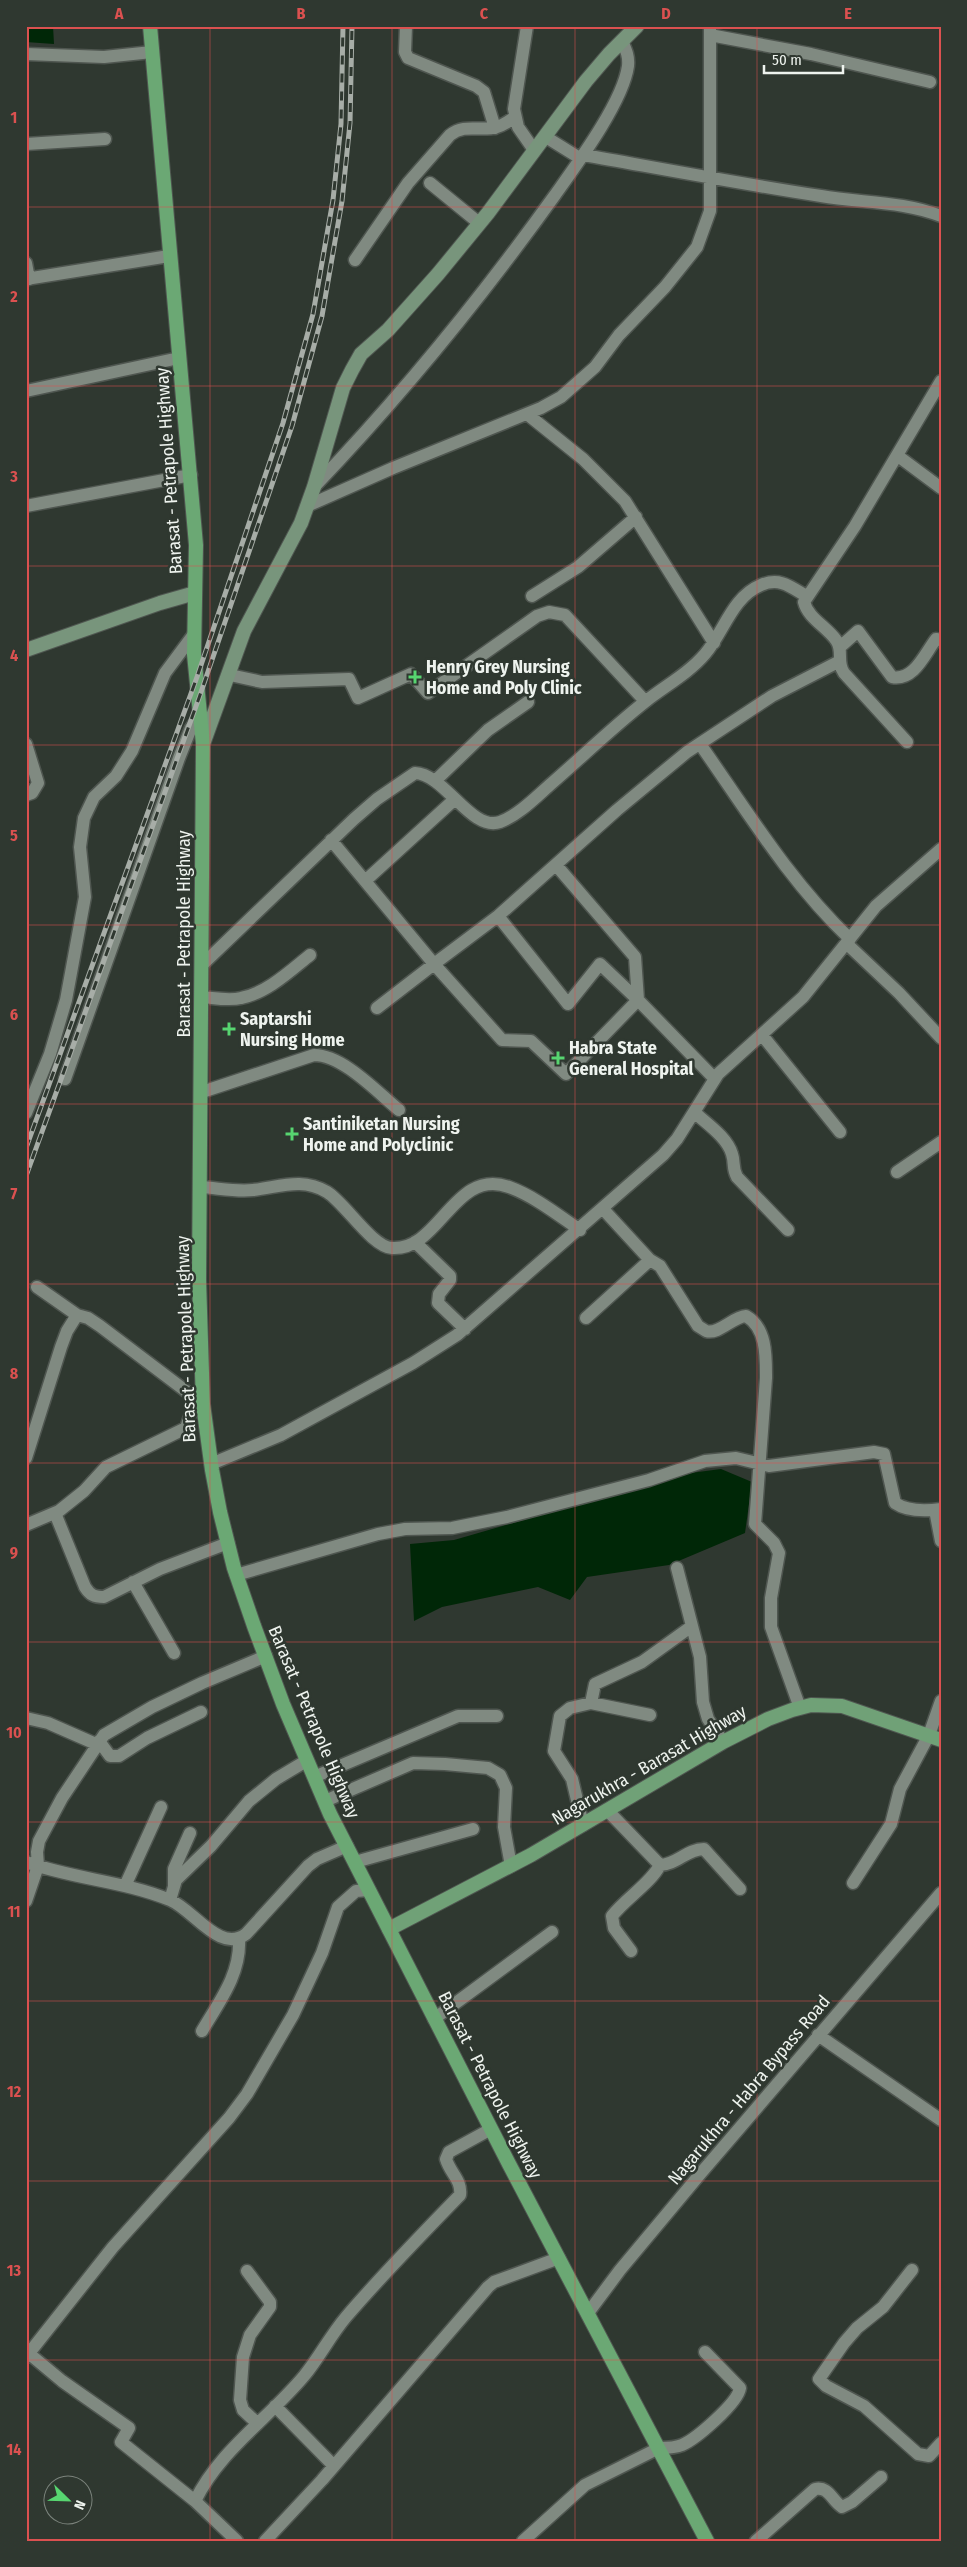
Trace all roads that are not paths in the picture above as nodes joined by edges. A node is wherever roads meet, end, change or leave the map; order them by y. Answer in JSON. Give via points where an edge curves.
{"nodes":[{"id":1,"x":150,"y":26,"type":"edge"},
{"id":2,"x":406,"y":26,"type":"edge"},
{"id":3,"x":527,"y":26,"type":"edge"},
{"id":4,"x":637,"y":26,"type":"edge"},
{"id":5,"x":710,"y":30,"type":"edge"},
{"id":6,"x":622,"y":42,"type":"junction"},
{"id":7,"x":152,"y":52,"type":"junction"},
{"id":8,"x":26,"y":54,"type":"edge"},
{"id":9,"x":930,"y":82,"type":"dead end"},
{"id":10,"x":515,"y":117,"type":"junction"},
{"id":11,"x":495,"y":128,"type":"junction"},
{"id":12,"x":105,"y":139,"type":"dead end"},
{"id":13,"x":549,"y":140,"type":"dead end"},
{"id":14,"x":26,"y":144,"type":"edge"},
{"id":15,"x":534,"y":150,"type":"junction"},
{"id":16,"x":584,"y":155,"type":"junction"},
{"id":17,"x":711,"y":177,"type":"junction"},
{"id":18,"x":430,"y":183,"type":"dead end"},
{"id":19,"x":941,"y":216,"type":"edge"},
{"id":20,"x":479,"y":223,"type":"junction"},
{"id":21,"x":169,"y":256,"type":"junction"},
{"id":22,"x":355,"y":260,"type":"dead end"},
{"id":23,"x":26,"y":263,"type":"edge"},
{"id":24,"x":27,"y":279,"type":"edge"},
{"id":25,"x":179,"y":358,"type":"junction"},
{"id":26,"x":941,"y":381,"type":"edge"},
{"id":27,"x":26,"y":391,"type":"edge"},
{"id":28,"x":527,"y":414,"type":"junction"},
{"id":29,"x":898,"y":456,"type":"junction"},
{"id":30,"x":191,"y":475,"type":"junction"},
{"id":31,"x":314,"y":487,"type":"junction"},
{"id":32,"x":941,"y":488,"type":"edge"},
{"id":33,"x":26,"y":506,"type":"edge"},
{"id":34,"x":307,"y":506,"type":"junction"},
{"id":35,"x":636,"y":517,"type":"junction"},
{"id":36,"x":195,"y":593,"type":"junction"},
{"id":37,"x":532,"y":596,"type":"dead end"},
{"id":38,"x":806,"y":596,"type":"junction"},
{"id":39,"x":194,"y":634,"type":"junction"},
{"id":40,"x":941,"y":640,"type":"edge"},
{"id":41,"x":714,"y":643,"type":"junction"},
{"id":42,"x":840,"y":648,"type":"junction"},
{"id":43,"x":26,"y":650,"type":"edge"},
{"id":44,"x":838,"y":662,"type":"junction"},
{"id":45,"x":230,"y":675,"type":"junction"},
{"id":46,"x":645,"y":701,"type":"junction"},
{"id":47,"x":528,"y":702,"type":"dead end"},
{"id":48,"x":200,"y":714,"type":"junction"},
{"id":49,"x":907,"y":742,"type":"dead end"},
{"id":50,"x":26,"y":744,"type":"edge"},
{"id":51,"x":204,"y":744,"type":"junction"},
{"id":52,"x":700,"y":744,"type":"junction"},
{"id":53,"x":435,"y":781,"type":"junction"},
{"id":54,"x":26,"y":795,"type":"edge"},
{"id":55,"x":455,"y":799,"type":"junction"},
{"id":56,"x":331,"y":840,"type":"junction"},
{"id":57,"x":941,"y":849,"type":"edge"},
{"id":58,"x":556,"y":865,"type":"junction"},
{"id":59,"x":365,"y":881,"type":"junction"},
{"id":60,"x":498,"y":916,"type":"junction"},
{"id":61,"x":848,"y":941,"type":"junction"},
{"id":62,"x":310,"y":955,"type":"dead end"},
{"id":63,"x":203,"y":964,"type":"junction"},
{"id":64,"x":434,"y":964,"type":"junction"},
{"id":65,"x":202,"y":997,"type":"junction"},
{"id":66,"x":638,"y":1000,"type":"junction"},
{"id":67,"x":377,"y":1008,"type":"dead end"},
{"id":68,"x":762,"y":1035,"type":"junction"},
{"id":69,"x":941,"y":1038,"type":"edge"},
{"id":70,"x":65,"y":1078,"type":"dead end"},
{"id":71,"x":715,"y":1079,"type":"junction"},
{"id":72,"x":202,"y":1092,"type":"junction"},
{"id":73,"x":399,"y":1110,"type":"dead end"},
{"id":74,"x":694,"y":1112,"type":"junction"},
{"id":75,"x":26,"y":1113,"type":"edge"},
{"id":76,"x":840,"y":1132,"type":"dead end"},
{"id":77,"x":941,"y":1142,"type":"edge"},
{"id":78,"x":897,"y":1172,"type":"dead end"},
{"id":79,"x":200,"y":1187,"type":"junction"},
{"id":80,"x":603,"y":1209,"type":"junction"},
{"id":81,"x":580,"y":1230,"type":"junction"},
{"id":82,"x":788,"y":1230,"type":"dead end"},
{"id":83,"x":415,"y":1242,"type":"junction"},
{"id":84,"x":650,"y":1260,"type":"junction"},
{"id":85,"x":38,"y":1287,"type":"dead end"},
{"id":86,"x":78,"y":1315,"type":"junction"},
{"id":87,"x":586,"y":1318,"type":"dead end"},
{"id":88,"x":465,"y":1329,"type":"junction"},
{"id":89,"x":200,"y":1401,"type":"junction"},
{"id":90,"x":26,"y":1458,"type":"edge"},
{"id":91,"x":211,"y":1464,"type":"junction"},
{"id":92,"x":760,"y":1464,"type":"junction"},
{"id":93,"x":938,"y":1510,"type":"edge"},
{"id":94,"x":55,"y":1513,"type":"junction"},
{"id":95,"x":26,"y":1526,"type":"edge"},
{"id":96,"x":941,"y":1541,"type":"edge"},
{"id":97,"x":228,"y":1543,"type":"junction"},
{"id":98,"x":677,"y":1568,"type":"dead end"},
{"id":99,"x":236,"y":1575,"type":"junction"},
{"id":100,"x":133,"y":1582,"type":"junction"},
{"id":101,"x":692,"y":1626,"type":"junction"},
{"id":102,"x":174,"y":1653,"type":"dead end"},
{"id":103,"x":266,"y":1656,"type":"junction"},
{"id":104,"x":941,"y":1701,"type":"edge"},
{"id":105,"x":590,"y":1702,"type":"junction"},
{"id":106,"x":800,"y":1708,"type":"junction"},
{"id":107,"x":201,"y":1712,"type":"dead end"},
{"id":108,"x":650,"y":1715,"type":"dead end"},
{"id":109,"x":497,"y":1716,"type":"dead end"},
{"id":110,"x":26,"y":1718,"type":"edge"},
{"id":111,"x":935,"y":1738,"type":"edge"},
{"id":112,"x":723,"y":1742,"type":"junction"},
{"id":113,"x":97,"y":1743,"type":"junction"},
{"id":114,"x":306,"y":1761,"type":"junction"},
{"id":115,"x":314,"y":1777,"type":"junction"},
{"id":116,"x":324,"y":1801,"type":"junction"},
{"id":117,"x":161,"y":1807,"type":"dead end"},
{"id":118,"x":607,"y":1810,"type":"junction"},
{"id":119,"x":583,"y":1824,"type":"junction"},
{"id":120,"x":473,"y":1829,"type":"dead end"},
{"id":121,"x":190,"y":1833,"type":"dead end"},
{"id":122,"x":346,"y":1846,"type":"junction"},
{"id":123,"x":355,"y":1862,"type":"junction"},
{"id":124,"x":32,"y":1864,"type":"edge"},
{"id":125,"x":660,"y":1865,"type":"junction"},
{"id":126,"x":511,"y":1866,"type":"junction"},
{"id":127,"x":853,"y":1883,"type":"dead end"},
{"id":128,"x":174,"y":1885,"type":"junction"},
{"id":129,"x":125,"y":1886,"type":"junction"},
{"id":130,"x":740,"y":1889,"type":"dead end"},
{"id":131,"x":369,"y":1890,"type":"junction"},
{"id":132,"x":941,"y":1893,"type":"edge"},
{"id":133,"x":170,"y":1900,"type":"junction"},
{"id":134,"x":26,"y":1901,"type":"edge"},
{"id":135,"x":389,"y":1929,"type":"junction"},
{"id":136,"x":552,"y":1932,"type":"dead end"},
{"id":137,"x":239,"y":1939,"type":"junction"},
{"id":138,"x":631,"y":1951,"type":"dead end"},
{"id":139,"x":434,"y":2019,"type":"junction"},
{"id":140,"x":202,"y":2031,"type":"dead end"},
{"id":141,"x":818,"y":2035,"type":"junction"},
{"id":142,"x":941,"y":2120,"type":"edge"},
{"id":143,"x":491,"y":2129,"type":"junction"},
{"id":144,"x":559,"y":2258,"type":"junction"},
{"id":145,"x":912,"y":2270,"type":"dead end"},
{"id":146,"x":247,"y":2271,"type":"dead end"},
{"id":147,"x":588,"y":2314,"type":"junction"},
{"id":148,"x":705,"y":2352,"type":"dead end"},
{"id":149,"x":27,"y":2354,"type":"edge"},
{"id":150,"x":275,"y":2406,"type":"junction"},
{"id":151,"x":257,"y":2423,"type":"junction"},
{"id":152,"x":941,"y":2443,"type":"edge"},
{"id":153,"x":660,"y":2448,"type":"junction"},
{"id":154,"x":334,"y":2466,"type":"junction"},
{"id":155,"x":881,"y":2477,"type":"dead end"},
{"id":156,"x":195,"y":2501,"type":"junction"},
{"id":157,"x":237,"y":2541,"type":"edge"},
{"id":158,"x":265,"y":2541,"type":"edge"},
{"id":159,"x":523,"y":2541,"type":"edge"},
{"id":160,"x":707,"y":2541,"type":"edge"},
{"id":161,"x":756,"y":2541,"type":"edge"}],
"edges":[{"from":1,"to":7,"type":"highway","name":"Barasat - Petrapole Highway"},
{"from":2,"to":11,"type":"street","via":[[408,58],[484,92]]},
{"from":3,"to":10,"type":"street"},
{"from":4,"to":6,"type":"main road"},
{"from":5,"to":9,"type":"street"},
{"from":5,"to":17,"type":"street","via":[[708,160]]},
{"from":6,"to":15,"type":"main road","via":[[586,81]]},
{"from":6,"to":16,"type":"street","via":[[629,56],[628,69],[614,102]]},
{"from":7,"to":8,"type":"street","via":[[104,57]]},
{"from":7,"to":21,"type":"highway","name":"Barasat - Petrapole Highway"},
{"from":10,"to":11,"type":"street"},
{"from":10,"to":15,"type":"street"},
{"from":11,"to":22,"type":"street","via":[[465,128],[450,135],[408,183]]},
{"from":12,"to":14,"type":"street"},
{"from":13,"to":16,"type":"street","via":[[578,158]]},
{"from":15,"to":20,"type":"main road"},
{"from":16,"to":17,"type":"street"},
{"from":16,"to":31,"type":"street","via":[[457,326],[357,443]]},
{"from":17,"to":19,"type":"street","via":[[847,200],[904,205]]},
{"from":17,"to":28,"type":"street","via":[[710,211],[697,247],[595,367],[561,397]]},
{"from":18,"to":20,"type":"street"},
{"from":20,"to":31,"type":"main road","via":[[388,330],[361,354],[344,388]]},
{"from":21,"to":24,"type":"street"},
{"from":21,"to":25,"type":"highway","name":"Barasat - Petrapole Highway"},
{"from":23,"to":24,"type":"street"},
{"from":25,"to":27,"type":"street"},
{"from":25,"to":30,"type":"highway","name":"Barasat - Petrapole Highway"},
{"from":26,"to":29,"type":"street"},
{"from":28,"to":34,"type":"street"},
{"from":28,"to":35,"type":"street","via":[[608,482]]},
{"from":29,"to":32,"type":"street"},
{"from":29,"to":38,"type":"street","via":[[855,526]]},
{"from":30,"to":33,"type":"street"},
{"from":30,"to":36,"type":"highway","name":"Barasat - Petrapole Highway","via":[[197,552]]},
{"from":31,"to":34,"type":"main road"},
{"from":34,"to":45,"type":"main road","via":[[244,631]]},
{"from":35,"to":37,"type":"street","via":[[578,567]]},
{"from":35,"to":41,"type":"street"},
{"from":36,"to":39,"type":"highway","name":"Barasat - Petrapole Highway"},
{"from":36,"to":43,"type":"main road","via":[[160,602]]},
{"from":38,"to":41,"type":"street","via":[[781,581],[761,585],[739,602],[722,625]]},
{"from":38,"to":42,"type":"street","via":[[805,606],[837,640]]},
{"from":39,"to":48,"type":"highway","name":"Barasat - Petrapole Highway"},
{"from":39,"to":75,"type":"street","via":[[165,673],[132,751],[116,776],[94,797],[84,818],[80,847],[85,897],[66,1000]]},
{"from":40,"to":42,"type":"street","via":[[936,639],[909,675],[902,678],[892,677],[858,631]]},
{"from":41,"to":46,"type":"street","via":[[693,666]]},
{"from":42,"to":44,"type":"street"},
{"from":44,"to":49,"type":"street","via":[[844,673]]},
{"from":44,"to":52,"type":"street","via":[[772,696]]},
{"from":45,"to":46,"type":"street","via":[[262,682],[349,679],[358,698],[411,674],[428,693],[537,616],[557,612],[565,615]]},
{"from":45,"to":51,"type":"main road"},
{"from":46,"to":55,"type":"street","via":[[529,804],[500,823],[474,816]]},
{"from":47,"to":53,"type":"street","via":[[488,730]]},
{"from":48,"to":51,"type":"highway","name":"Barasat - Petrapole Highway"},
{"from":48,"to":70,"type":"street","via":[[191,728]]},
{"from":50,"to":54,"type":"street","via":[[38,784],[32,793]]},
{"from":51,"to":63,"type":"highway","name":"Barasat - Petrapole Highway"},
{"from":52,"to":58,"type":"street","via":[[651,780]]},
{"from":52,"to":61,"type":"street","via":[[794,878]]},
{"from":53,"to":55,"type":"street"},
{"from":53,"to":56,"type":"street","via":[[422,773],[415,773],[377,799]]},
{"from":55,"to":59,"type":"street"},
{"from":56,"to":59,"type":"street"},
{"from":56,"to":63,"type":"street"},
{"from":57,"to":61,"type":"street","via":[[876,906]]},
{"from":58,"to":60,"type":"street"},
{"from":58,"to":66,"type":"street","via":[[635,958]]},
{"from":59,"to":64,"type":"street"},
{"from":60,"to":64,"type":"street"},
{"from":60,"to":66,"type":"street","via":[[568,1004],[600,964]]},
{"from":61,"to":68,"type":"street","via":[[803,997]]},
{"from":61,"to":69,"type":"street"},
{"from":62,"to":65,"type":"street","via":[[257,993],[242,998]]},
{"from":63,"to":65,"type":"highway","name":"Barasat - Petrapole Highway"},
{"from":64,"to":66,"type":"street","via":[[502,1040],[531,1041],[566,1074]]},
{"from":64,"to":67,"type":"street"},
{"from":65,"to":72,"type":"highway","name":"Barasat - Petrapole Highway"},
{"from":66,"to":71,"type":"street"},
{"from":68,"to":71,"type":"street"},
{"from":68,"to":76,"type":"street"},
{"from":71,"to":74,"type":"street"},
{"from":72,"to":73,"type":"street","via":[[323,1055],[339,1061]]},
{"from":72,"to":79,"type":"highway","name":"Barasat - Petrapole Highway"},
{"from":74,"to":80,"type":"street","via":[[663,1155]]},
{"from":74,"to":82,"type":"street","via":[[732,1153],[737,1177]]},
{"from":77,"to":78,"type":"street"},
{"from":79,"to":83,"type":"street","via":[[247,1190],[296,1182],[312,1185],[343,1205],[366,1230],[389,1248],[401,1249]]},
{"from":79,"to":89,"type":"highway","name":"Barasat - Petrapole Highway"},
{"from":80,"to":81,"type":"street"},
{"from":80,"to":84,"type":"street"},
{"from":81,"to":83,"type":"street","via":[[524,1193],[497,1184],[463,1195],[425,1236]]},
{"from":81,"to":88,"type":"street"},
{"from":83,"to":88,"type":"street","via":[[450,1276],[439,1294],[438,1303]]},
{"from":84,"to":87,"type":"street"},
{"from":84,"to":92,"type":"street","via":[[660,1266],[698,1326],[706,1331],[716,1331],[746,1316],[758,1328],[766,1356]]},
{"from":85,"to":86,"type":"street"},
{"from":86,"to":89,"type":"street","via":[[100,1326]]},
{"from":86,"to":90,"type":"street","via":[[69,1326],[61,1347]]},
{"from":88,"to":91,"type":"street","via":[[413,1363],[313,1418]]},
{"from":89,"to":91,"type":"highway","name":"Barasat - Petrapole Highway"},
{"from":89,"to":94,"type":"street","via":[[186,1428],[106,1467],[84,1491]]},
{"from":91,"to":97,"type":"highway","name":"Barasat - Petrapole Highway"},
{"from":92,"to":93,"type":"street","via":[[769,1466],[874,1452],[884,1454],[895,1503],[902,1508]]},
{"from":92,"to":99,"type":"street","via":[[736,1458],[706,1460],[649,1480],[507,1518],[452,1528],[378,1534]]},
{"from":92,"to":106,"type":"street","via":[[755,1524],[774,1543],[779,1553],[770,1598],[771,1628]]},
{"from":93,"to":96,"type":"street"},
{"from":94,"to":95,"type":"street"},
{"from":94,"to":100,"type":"street","via":[[89,1593],[104,1597]]},
{"from":97,"to":99,"type":"highway","name":"Barasat - Petrapole Highway"},
{"from":97,"to":100,"type":"street"},
{"from":98,"to":101,"type":"street"},
{"from":99,"to":103,"type":"highway","name":"Barasat - Petrapole Highway"},
{"from":100,"to":102,"type":"street"},
{"from":101,"to":105,"type":"street","via":[[642,1662],[596,1684]]},
{"from":101,"to":112,"type":"street","via":[[700,1657],[702,1702],[708,1719]]},
{"from":103,"to":113,"type":"street","via":[[152,1707],[118,1726]]},
{"from":103,"to":114,"type":"highway","name":"Barasat - Petrapole Highway"},
{"from":104,"to":111,"type":"street"},
{"from":105,"to":108,"type":"street"},
{"from":105,"to":119,"type":"street","via":[[570,1708],[560,1716],[554,1751],[572,1779]]},
{"from":106,"to":111,"type":"main road","name":"Nagarukhra - Barasat Highway","via":[[842,1706]]},
{"from":106,"to":112,"type":"main road","name":"Nagarukhra - Barasat Highway","via":[[768,1719]]},
{"from":107,"to":113,"type":"street","via":[[147,1738],[119,1756],[110,1756]]},
{"from":109,"to":115,"type":"street","via":[[458,1716]]},
{"from":110,"to":113,"type":"street"},
{"from":111,"to":127,"type":"street","via":[[900,1789],[890,1824]]},
{"from":112,"to":118,"type":"main road","name":"Nagarukhra - Barasat Highway"},
{"from":113,"to":124,"type":"street","via":[[62,1798]]},
{"from":114,"to":115,"type":"highway","name":"Barasat - Petrapole Highway"},
{"from":114,"to":128,"type":"street","via":[[249,1801]]},
{"from":115,"to":116,"type":"highway","name":"Barasat - Petrapole Highway"},
{"from":116,"to":122,"type":"highway","name":"Barasat - Petrapole Highway"},
{"from":116,"to":126,"type":"street","via":[[414,1764],[488,1768],[500,1775],[506,1788],[504,1827]]},
{"from":117,"to":129,"type":"street"},
{"from":118,"to":119,"type":"main road","name":"Nagarukhra - Barasat Highway"},
{"from":118,"to":125,"type":"street"},
{"from":119,"to":126,"type":"main road","name":"Nagarukhra - Barasat Highway"},
{"from":120,"to":123,"type":"street"},
{"from":121,"to":128,"type":"street","via":[[174,1870]]},
{"from":122,"to":123,"type":"highway","name":"Barasat - Petrapole Highway"},
{"from":122,"to":137,"type":"street","via":[[308,1866]]},
{"from":123,"to":131,"type":"highway","name":"Barasat - Petrapole Highway"},
{"from":124,"to":129,"type":"street"},
{"from":124,"to":134,"type":"street"},
{"from":125,"to":130,"type":"street","via":[[695,1849],[704,1849]]},
{"from":125,"to":138,"type":"street","via":[[649,1881],[612,1916],[614,1928]]},
{"from":126,"to":135,"type":"main road","name":"Nagarukhra - Barasat Highway"},
{"from":128,"to":133,"type":"street"},
{"from":129,"to":133,"type":"street"},
{"from":131,"to":135,"type":"highway","name":"Barasat - Petrapole Highway"},
{"from":131,"to":149,"type":"street","via":[[356,1891],[338,1907],[322,1953],[293,2015],[234,2112],[113,2247]]},
{"from":132,"to":141,"type":"street","name":"Nagarukhra - Habra Bypass Road"},
{"from":133,"to":137,"type":"street","via":[[225,1939]]},
{"from":135,"to":139,"type":"highway","name":"Barasat - Petrapole Highway"},
{"from":136,"to":139,"type":"street"},
{"from":137,"to":140,"type":"street","via":[[236,1970]]},
{"from":139,"to":143,"type":"highway","name":"Barasat - Petrapole Highway"},
{"from":141,"to":142,"type":"street"},
{"from":141,"to":147,"type":"street","name":"Nagarukhra - Habra Bypass Road","via":[[626,2262]]},
{"from":143,"to":144,"type":"highway","name":"Barasat - Petrapole Highway"},
{"from":143,"to":150,"type":"street","via":[[449,2152],[446,2159],[461,2188],[460,2195],[380,2278],[340,2325],[305,2375]]},
{"from":144,"to":147,"type":"highway","name":"Barasat - Petrapole Highway"},
{"from":144,"to":154,"type":"street","via":[[488,2287]]},
{"from":145,"to":152,"type":"street","via":[[883,2307],[844,2342],[819,2379],[864,2406],[918,2454],[929,2456]]},
{"from":146,"to":151,"type":"street","via":[[270,2302],[270,2307],[250,2334],[242,2357],[240,2400],[243,2410]]},
{"from":147,"to":153,"type":"highway","name":"Barasat - Petrapole Highway"},
{"from":148,"to":153,"type":"street","via":[[740,2388],[739,2394],[688,2442],[672,2448]]},
{"from":149,"to":156,"type":"street","via":[[129,2428],[121,2442]]},
{"from":150,"to":151,"type":"street"},
{"from":150,"to":154,"type":"street"},
{"from":151,"to":156,"type":"street","via":[[204,2483]]},
{"from":153,"to":159,"type":"street","via":[[585,2485]]},
{"from":153,"to":160,"type":"highway","name":"Barasat - Petrapole Highway"},
{"from":154,"to":158,"type":"street"},
{"from":155,"to":161,"type":"street","via":[[842,2507],[826,2490],[815,2489]]},
{"from":156,"to":157,"type":"street"}]}
